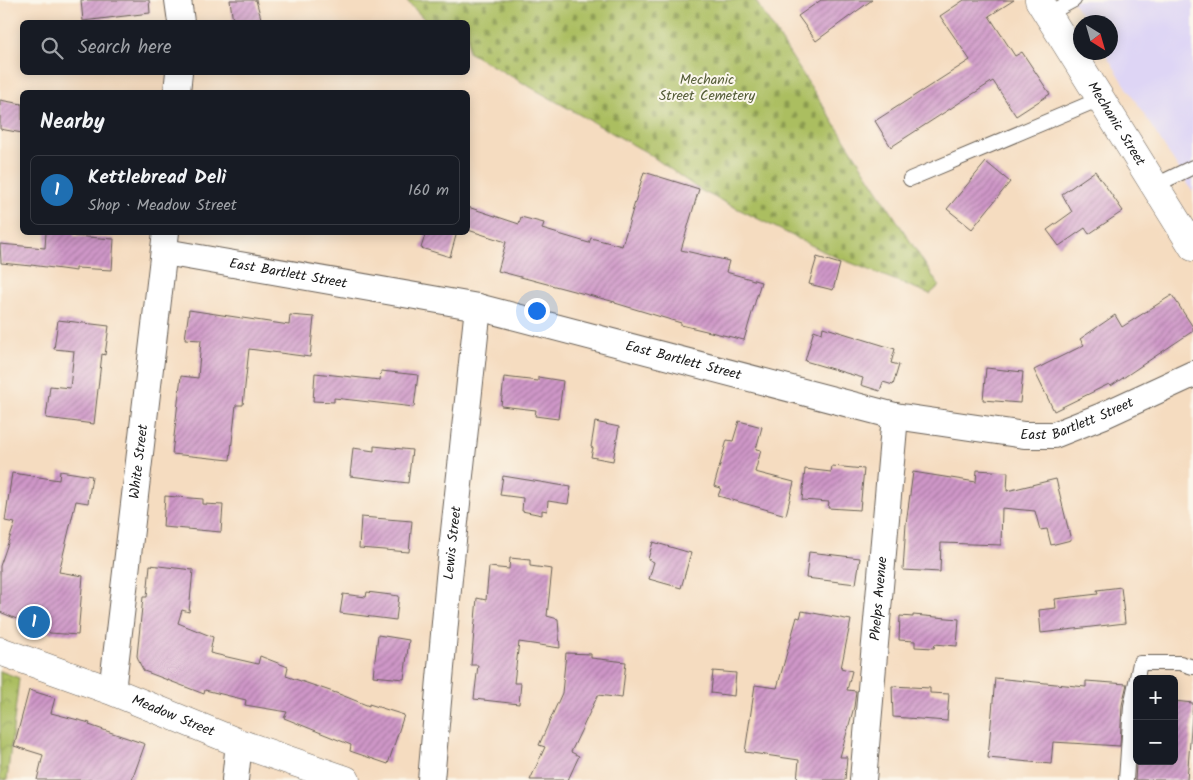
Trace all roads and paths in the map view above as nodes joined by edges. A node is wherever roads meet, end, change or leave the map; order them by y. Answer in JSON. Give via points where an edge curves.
{"nodes":[{"id":1,"x":178,"y":0,"type":"edge"},
{"id":2,"x":1074,"y":0,"type":"edge"},
{"id":3,"x":1044,"y":7,"type":"edge"},
{"id":4,"x":181,"y":20,"type":"edge"},
{"id":5,"x":179,"y":75,"type":"edge"},
{"id":6,"x":178,"y":90,"type":"edge"},
{"id":7,"x":1100,"y":99,"type":"junction"},
{"id":8,"x":1193,"y":167,"type":"edge"},
{"id":9,"x":910,"y":180,"type":"dead end"},
{"id":10,"x":1154,"y":186,"type":"junction"},
{"id":11,"x":166,"y":242,"type":"edge"},
{"id":12,"x":1193,"y":247,"type":"edge"},
{"id":13,"x":478,"y":306,"type":"junction"},
{"id":14,"x":1193,"y":374,"type":"edge"},
{"id":15,"x":895,"y":416,"type":"junction"},
{"id":16,"x":0,"y":650,"type":"edge"},
{"id":17,"x":1193,"y":668,"type":"edge"},
{"id":18,"x":112,"y":692,"type":"junction"},
{"id":19,"x":239,"y":743,"type":"junction"},
{"id":20,"x":235,"y":780,"type":"edge"},
{"id":21,"x":346,"y":780,"type":"edge"},
{"id":22,"x":431,"y":780,"type":"edge"},
{"id":23,"x":863,"y":780,"type":"edge"},
{"id":24,"x":1126,"y":780,"type":"edge"}],
"edges":[{"from":1,"to":4,"type":"street"},
{"from":2,"to":3,"type":"lane"},
{"from":3,"to":7,"type":"street","name":"Mechanic Street"},
{"from":5,"to":6,"type":"street"},
{"from":7,"to":9,"type":"lane"},
{"from":7,"to":10,"type":"street","name":"Mechanic Street"},
{"from":8,"to":10,"type":"lane"},
{"from":10,"to":12,"type":"street","name":"Mechanic Street"},
{"from":11,"to":13,"type":"street","name":"East Bartlett Street"},
{"from":11,"to":18,"type":"street","name":"White Street"},
{"from":13,"to":15,"type":"street","name":"East Bartlett Street"},
{"from":13,"to":22,"type":"street","name":"Lewis Street"},
{"from":14,"to":15,"type":"street","name":"East Bartlett Street","via":[[1054,435],[1024,435]]},
{"from":15,"to":23,"type":"street","name":"Phelps Avenue"},
{"from":16,"to":18,"type":"street","name":"Meadow Street"},
{"from":17,"to":24,"type":"lane","via":[[1180,663],[1140,662],[1131,706]]},
{"from":18,"to":19,"type":"street","name":"Meadow Street"},
{"from":19,"to":20,"type":"street"},
{"from":19,"to":21,"type":"street","name":"Meadow Street"}]}
